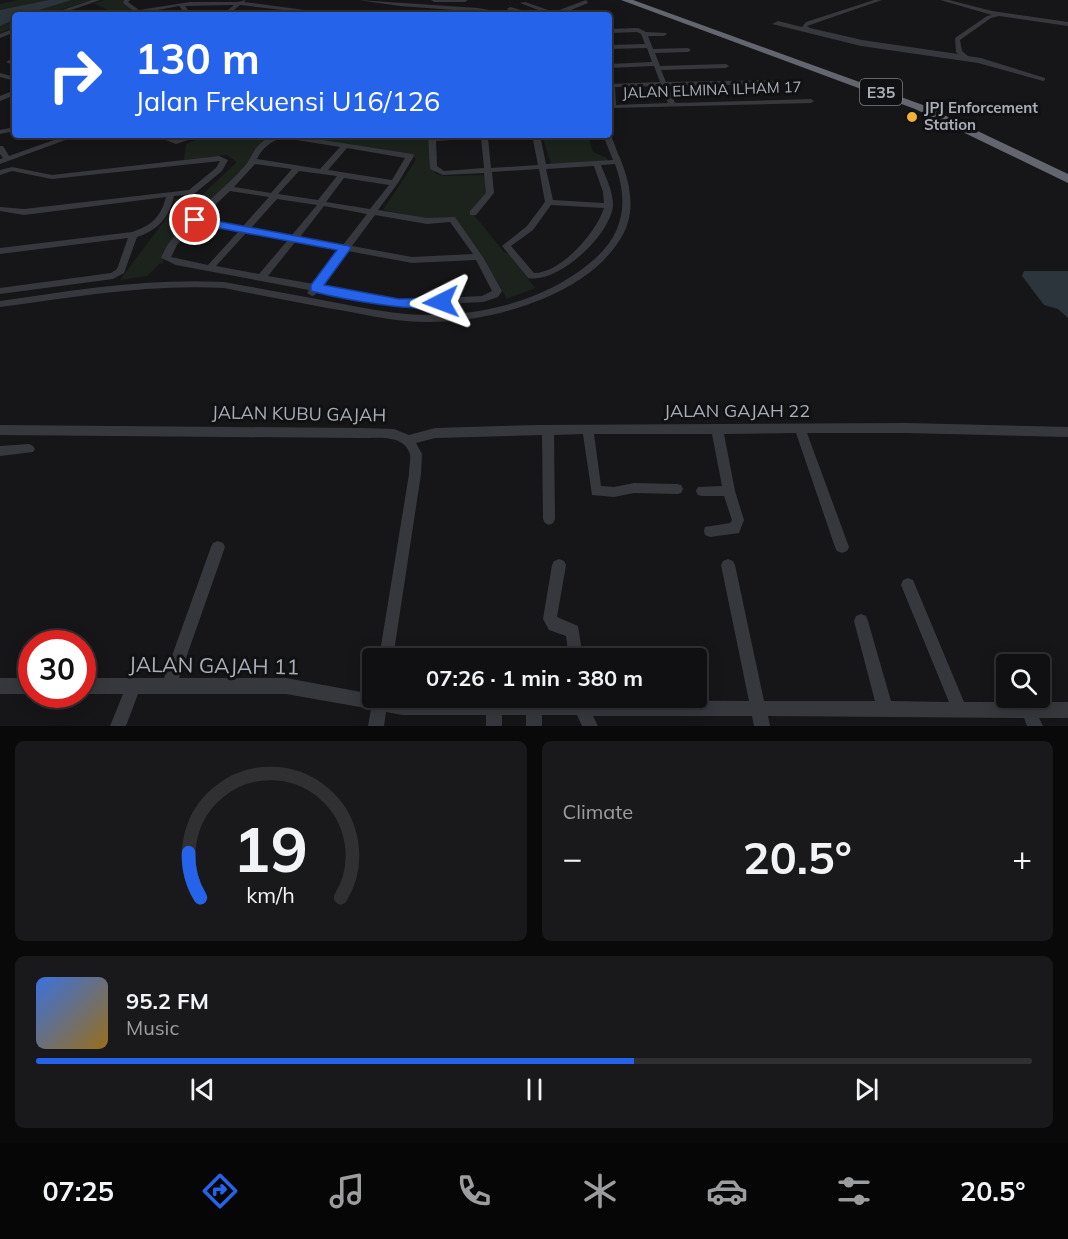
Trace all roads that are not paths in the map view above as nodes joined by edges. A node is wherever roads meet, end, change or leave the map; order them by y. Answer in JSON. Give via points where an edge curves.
{"nodes":[{"id":1,"x":97,"y":0,"type":"edge"},
{"id":2,"x":126,"y":0,"type":"edge"},
{"id":3,"x":361,"y":0,"type":"edge"},
{"id":4,"x":434,"y":0,"type":"edge"},
{"id":5,"x":465,"y":0,"type":"edge"},
{"id":6,"x":625,"y":0,"type":"edge"},
{"id":7,"x":638,"y":0,"type":"edge"},
{"id":8,"x":868,"y":0,"type":"edge"},
{"id":9,"x":879,"y":0,"type":"edge"},
{"id":10,"x":943,"y":0,"type":"edge"},
{"id":11,"x":949,"y":0,"type":"edge"},
{"id":12,"x":241,"y":2,"type":"edge"},
{"id":13,"x":586,"y":2,"type":"dead end"},
{"id":14,"x":182,"y":6,"type":"dead end"},
{"id":15,"x":974,"y":9,"type":"junction"},
{"id":16,"x":466,"y":10,"type":"junction"},
{"id":17,"x":60,"y":12,"type":"edge"},
{"id":18,"x":138,"y":12,"type":"edge"},
{"id":19,"x":146,"y":12,"type":"edge"},
{"id":20,"x":190,"y":12,"type":"edge"},
{"id":21,"x":229,"y":12,"type":"edge"},
{"id":22,"x":303,"y":12,"type":"edge"},
{"id":23,"x":486,"y":12,"type":"edge"},
{"id":24,"x":520,"y":12,"type":"edge"},
{"id":25,"x":560,"y":12,"type":"edge"},
{"id":26,"x":828,"y":15,"type":"junction"},
{"id":27,"x":1012,"y":16,"type":"junction"},
{"id":28,"x":1068,"y":23,"type":"edge"},
{"id":29,"x":710,"y":26,"type":"junction"},
{"id":30,"x":790,"y":27,"type":"junction"},
{"id":31,"x":612,"y":31,"type":"edge"},
{"id":32,"x":809,"y":31,"type":"junction"},
{"id":33,"x":644,"y":34,"type":"junction"},
{"id":34,"x":664,"y":34,"type":"dead end"},
{"id":35,"x":612,"y":47,"type":"edge"},
{"id":36,"x":650,"y":49,"type":"junction"},
{"id":37,"x":688,"y":50,"type":"dead end"},
{"id":38,"x":798,"y":52,"type":"dead end"},
{"id":39,"x":946,"y":53,"type":"junction"},
{"id":40,"x":965,"y":57,"type":"junction"},
{"id":41,"x":612,"y":66,"type":"edge"},
{"id":42,"x":657,"y":66,"type":"junction"},
{"id":43,"x":726,"y":66,"type":"dead end"},
{"id":44,"x":771,"y":82,"type":"dead end"},
{"id":45,"x":664,"y":84,"type":"junction"},
{"id":46,"x":812,"y":101,"type":"dead end"},
{"id":47,"x":672,"y":105,"type":"junction"},
{"id":48,"x":68,"y":138,"type":"edge"},
{"id":49,"x":166,"y":138,"type":"edge"},
{"id":50,"x":190,"y":138,"type":"edge"},
{"id":51,"x":275,"y":138,"type":"edge"},
{"id":52,"x":293,"y":138,"type":"edge"},
{"id":53,"x":432,"y":138,"type":"edge"},
{"id":54,"x":484,"y":138,"type":"edge"},
{"id":55,"x":537,"y":138,"type":"edge"},
{"id":56,"x":608,"y":138,"type":"edge"},
{"id":57,"x":346,"y":145,"type":"junction"},
{"id":58,"x":0,"y":148,"type":"edge"},
{"id":59,"x":4,"y":160,"type":"edge"},
{"id":60,"x":253,"y":161,"type":"junction"},
{"id":61,"x":617,"y":162,"type":"junction"},
{"id":62,"x":597,"y":164,"type":"junction"},
{"id":63,"x":298,"y":167,"type":"junction"},
{"id":64,"x":544,"y":167,"type":"junction"},
{"id":65,"x":488,"y":170,"type":"junction"},
{"id":66,"x":323,"y":171,"type":"junction"},
{"id":67,"x":1068,"y":172,"type":"edge"},
{"id":68,"x":0,"y":173,"type":"edge"},
{"id":69,"x":343,"y":174,"type":"junction"},
{"id":70,"x":1068,"y":180,"type":"edge"},
{"id":71,"x":394,"y":183,"type":"junction"},
{"id":72,"x":228,"y":188,"type":"junction"},
{"id":73,"x":171,"y":194,"type":"junction"},
{"id":74,"x":274,"y":195,"type":"junction"},
{"id":75,"x":549,"y":202,"type":"junction"},
{"id":76,"x":322,"y":203,"type":"junction"},
{"id":77,"x":608,"y":206,"type":"junction"},
{"id":78,"x":0,"y":209,"type":"edge"},
{"id":79,"x":370,"y":212,"type":"junction"},
{"id":80,"x":473,"y":213,"type":"dead end"},
{"id":81,"x":195,"y":220,"type":"junction"},
{"id":82,"x":244,"y":229,"type":"junction"},
{"id":83,"x":133,"y":235,"type":"junction"},
{"id":84,"x":294,"y":238,"type":"junction"},
{"id":85,"x":345,"y":248,"type":"junction"},
{"id":86,"x":0,"y":251,"type":"edge"},
{"id":87,"x":479,"y":256,"type":"junction"},
{"id":88,"x":210,"y":268,"type":"junction"},
{"id":89,"x":261,"y":278,"type":"junction"},
{"id":90,"x":315,"y":288,"type":"junction"},
{"id":91,"x":0,"y":291,"type":"edge"},
{"id":92,"x":306,"y":300,"type":"junction"},
{"id":93,"x":0,"y":304,"type":"edge"},
{"id":94,"x":717,"y":429,"type":"junction"},
{"id":95,"x":800,"y":429,"type":"junction"},
{"id":96,"x":0,"y":430,"type":"edge"},
{"id":97,"x":548,"y":430,"type":"junction"},
{"id":98,"x":588,"y":430,"type":"junction"},
{"id":99,"x":1068,"y":432,"type":"edge"},
{"id":100,"x":408,"y":440,"type":"junction"},
{"id":101,"x":29,"y":449,"type":"dead end"},
{"id":102,"x":0,"y":451,"type":"edge"},
{"id":103,"x":677,"y":489,"type":"dead end"},
{"id":104,"x":702,"y":491,"type":"dead end"},
{"id":105,"x":729,"y":491,"type":"junction"},
{"id":106,"x":549,"y":519,"type":"dead end"},
{"id":107,"x":711,"y":531,"type":"dead end"},
{"id":108,"x":218,"y":547,"type":"dead end"},
{"id":109,"x":842,"y":547,"type":"dead end"},
{"id":110,"x":728,"y":565,"type":"dead end"},
{"id":111,"x":559,"y":566,"type":"dead end"},
{"id":112,"x":908,"y":585,"type":"dead end"},
{"id":113,"x":861,"y":621,"type":"dead end"},
{"id":114,"x":388,"y":648,"type":"edge"},
{"id":115,"x":575,"y":648,"type":"edge"},
{"id":116,"x":0,"y":686,"type":"edge"},
{"id":117,"x":18,"y":686,"type":"edge"},
{"id":118,"x":96,"y":686,"type":"edge"},
{"id":119,"x":133,"y":686,"type":"junction"},
{"id":120,"x":169,"y":686,"type":"junction"},
{"id":121,"x":362,"y":697,"type":"edge"},
{"id":122,"x":379,"y":708,"type":"edge"},
{"id":123,"x":402,"y":708,"type":"edge"},
{"id":124,"x":550,"y":708,"type":"edge"},
{"id":125,"x":583,"y":708,"type":"edge"},
{"id":126,"x":700,"y":708,"type":"edge"},
{"id":127,"x":1028,"y":709,"type":"junction"},
{"id":128,"x":495,"y":710,"type":"junction"},
{"id":129,"x":534,"y":710,"type":"junction"},
{"id":130,"x":759,"y":710,"type":"junction"},
{"id":131,"x":885,"y":710,"type":"junction"},
{"id":132,"x":960,"y":710,"type":"junction"},
{"id":133,"x":1068,"y":710,"type":"edge"},
{"id":134,"x":118,"y":726,"type":"edge"},
{"id":135,"x":376,"y":726,"type":"edge"},
{"id":136,"x":494,"y":726,"type":"edge"},
{"id":137,"x":534,"y":726,"type":"edge"},
{"id":138,"x":590,"y":726,"type":"edge"},
{"id":139,"x":762,"y":726,"type":"edge"},
{"id":140,"x":1035,"y":726,"type":"edge"}],
"edges":[{"from":1,"to":17,"type":"street"},
{"from":2,"to":18,"type":"street"},
{"from":3,"to":16,"type":"street"},
{"from":4,"to":5,"type":"street"},
{"from":6,"to":70,"type":"highway","number":"E35","via":[[918,107]]},
{"from":7,"to":29,"type":"highway","number":"E35"},
{"from":8,"to":26,"type":"street"},
{"from":9,"to":26,"type":"street"},
{"from":10,"to":15,"type":"street"},
{"from":11,"to":28,"type":"street"},
{"from":12,"to":19,"type":"street","via":[[171,4]]},
{"from":12,"to":21,"type":"street"},
{"from":12,"to":22,"type":"street"},
{"from":13,"to":25,"type":"street"},
{"from":14,"to":20,"type":"street"},
{"from":15,"to":27,"type":"street"},
{"from":15,"to":39,"type":"street","via":[[984,15],[952,36],[952,50]]},
{"from":16,"to":23,"type":"street"},
{"from":16,"to":24,"type":"street","via":[[481,6]]},
{"from":26,"to":30,"type":"street"},
{"from":26,"to":32,"type":"street","via":[[806,25]]},
{"from":27,"to":28,"type":"street"},
{"from":27,"to":40,"type":"street","via":[[992,16],[958,37],[959,52]]},
{"from":29,"to":38,"type":"highway"},
{"from":29,"to":67,"type":"highway","number":"E35","via":[[920,103]]},
{"from":30,"to":32,"type":"street"},
{"from":30,"to":40,"type":"street","via":[[775,24],[854,43],[978,61],[1043,79]]},
{"from":31,"to":33,"type":"street","via":[[638,30]]},
{"from":32,"to":39,"type":"street"},
{"from":33,"to":34,"type":"street"},
{"from":33,"to":36,"type":"street"},
{"from":35,"to":36,"type":"street"},
{"from":36,"to":37,"type":"street"},
{"from":36,"to":42,"type":"street"},
{"from":39,"to":40,"type":"street"},
{"from":41,"to":42,"type":"street"},
{"from":42,"to":43,"type":"street"},
{"from":42,"to":45,"type":"street"},
{"from":44,"to":45,"type":"street"},
{"from":45,"to":47,"type":"street"},
{"from":45,"to":47,"type":"street","name":"JALAN ELMINA ILHAM 17","via":[[612,85],[613,107]]},
{"from":46,"to":47,"type":"street","name":"JALAN ELMINA ILHAM 17"},
{"from":48,"to":59,"type":"street"},
{"from":49,"to":50,"type":"street","via":[[179,142]]},
{"from":51,"to":60,"type":"street","via":[[254,155]]},
{"from":52,"to":57,"type":"street"},
{"from":53,"to":65,"type":"street","via":[[433,167],[437,172]]},
{"from":54,"to":65,"type":"street"},
{"from":55,"to":64,"type":"street"},
{"from":56,"to":61,"type":"street"},
{"from":57,"to":66,"type":"street"},
{"from":57,"to":71,"type":"street","via":[[409,155]]},
{"from":58,"to":59,"type":"street"},
{"from":60,"to":63,"type":"street"},
{"from":60,"to":72,"type":"street"},
{"from":61,"to":62,"type":"street"},
{"from":61,"to":92,"type":"street","via":[[626,189],[627,211],[610,250],[583,273],[532,300],[467,316],[416,318]]},
{"from":62,"to":64,"type":"street"},
{"from":62,"to":77,"type":"street"},
{"from":63,"to":66,"type":"street"},
{"from":63,"to":74,"type":"street"},
{"from":64,"to":65,"type":"street"},
{"from":64,"to":75,"type":"street"},
{"from":65,"to":80,"type":"street","via":[[490,196]]},
{"from":66,"to":69,"type":"street"},
{"from":68,"to":73,"type":"street","via":[[12,169],[52,177],[224,160],[198,188]]},
{"from":69,"to":71,"type":"street"},
{"from":69,"to":76,"type":"street"},
{"from":71,"to":79,"type":"street"},
{"from":72,"to":74,"type":"street"},
{"from":72,"to":81,"type":"street"},
{"from":73,"to":78,"type":"street","via":[[24,212]]},
{"from":73,"to":83,"type":"street","via":[[165,214],[151,230]]},
{"from":74,"to":76,"type":"street"},
{"from":74,"to":82,"type":"street"},
{"from":75,"to":77,"type":"street"},
{"from":75,"to":77,"type":"street","via":[[530,228],[506,246],[534,278],[544,276],[582,250]]},
{"from":76,"to":79,"type":"street"},
{"from":76,"to":84,"type":"street"},
{"from":79,"to":85,"type":"street"},
{"from":79,"to":87,"type":"street","via":[[427,221],[454,220]]},
{"from":81,"to":82,"type":"street"},
{"from":81,"to":88,"type":"street","via":[[165,256],[172,261]]},
{"from":82,"to":84,"type":"street"},
{"from":82,"to":88,"type":"street"},
{"from":83,"to":86,"type":"street"},
{"from":83,"to":91,"type":"street","via":[[121,270],[113,276]]},
{"from":84,"to":85,"type":"street"},
{"from":84,"to":89,"type":"street"},
{"from":85,"to":87,"type":"street","via":[[412,260]]},
{"from":85,"to":90,"type":"street"},
{"from":87,"to":90,"type":"street","via":[[497,288],[495,295],[399,303]]},
{"from":88,"to":89,"type":"street"},
{"from":89,"to":90,"type":"street"},
{"from":90,"to":92,"type":"street"},
{"from":92,"to":93,"type":"street","via":[[224,285],[178,282]]},
{"from":94,"to":95,"type":"street","name":"JALAN GAJAH 22"},
{"from":94,"to":98,"type":"street","name":"JALAN GAJAH 22"},
{"from":94,"to":105,"type":"street"},
{"from":95,"to":99,"type":"street","name":"JALAN GAJAH 22"},
{"from":95,"to":109,"type":"street"},
{"from":96,"to":100,"type":"street","name":"JALAN KUBU GAJAH","via":[[369,433],[394,434]]},
{"from":97,"to":98,"type":"street","name":"JALAN GAJAH 22"},
{"from":97,"to":100,"type":"street","name":"JALAN GAJAH 22","via":[[435,433]]},
{"from":97,"to":106,"type":"street"},
{"from":98,"to":103,"type":"street","via":[[596,491]]},
{"from":100,"to":114,"type":"street","name":"JALAN KUBU GAJAH","via":[[416,454],[415,474]]},
{"from":101,"to":102,"type":"street"},
{"from":104,"to":105,"type":"street"},
{"from":105,"to":107,"type":"street","via":[[737,525],[727,531]]},
{"from":108,"to":120,"type":"street"},
{"from":110,"to":130,"type":"street"},
{"from":111,"to":115,"type":"street","via":[[550,620],[573,631]]},
{"from":112,"to":132,"type":"street"},
{"from":113,"to":131,"type":"street"},
{"from":116,"to":117,"type":"street"},
{"from":118,"to":119,"type":"street","name":"JALAN GAJAH 11"},
{"from":119,"to":120,"type":"street","name":"JALAN GAJAH 11"},
{"from":119,"to":134,"type":"street"},
{"from":120,"to":121,"type":"street","name":"JALAN GAJAH 11","via":[[286,686]]},
{"from":122,"to":135,"type":"street"},
{"from":123,"to":128,"type":"street","name":"JALAN GAJAH 11"},
{"from":124,"to":129,"type":"street","name":"JALAN GAJAH 11"},
{"from":125,"to":138,"type":"street"},
{"from":126,"to":130,"type":"street","name":"JALAN GAJAH 11"},
{"from":127,"to":132,"type":"street","name":"JALAN GAJAH 11"},
{"from":127,"to":133,"type":"street","name":"JALAN GAJAH 11"},
{"from":127,"to":140,"type":"street"},
{"from":128,"to":129,"type":"street","name":"JALAN GAJAH 11"},
{"from":128,"to":136,"type":"street"},
{"from":129,"to":137,"type":"street"},
{"from":130,"to":131,"type":"street","name":"JALAN GAJAH 11"},
{"from":130,"to":139,"type":"street"},
{"from":131,"to":132,"type":"street","name":"JALAN GAJAH 11"}]}
